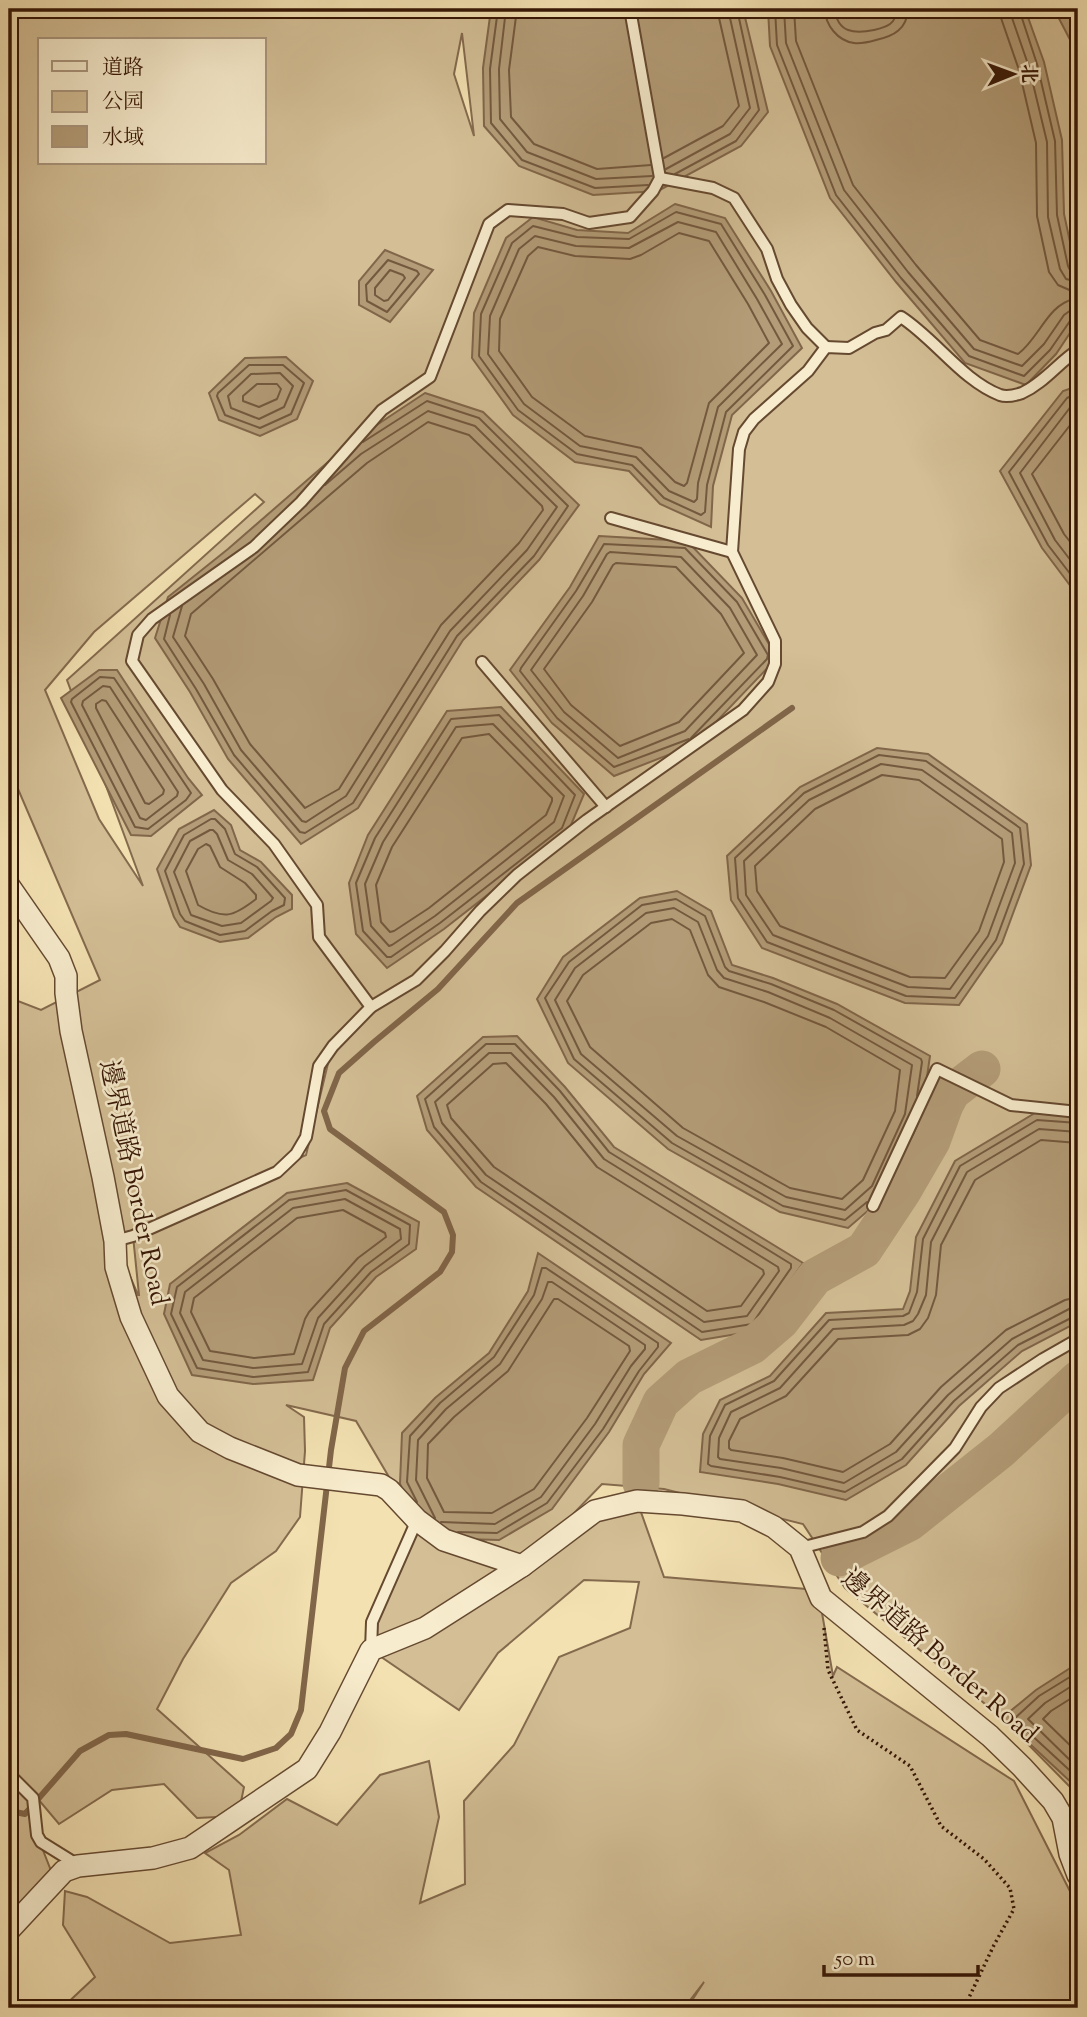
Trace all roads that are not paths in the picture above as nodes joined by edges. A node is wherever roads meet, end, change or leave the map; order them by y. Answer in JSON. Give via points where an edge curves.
{"nodes":[{"id":1,"x":630,"y":9,"type":"edge"},
{"id":2,"x":660,"y":177,"type":"junction"},
{"id":3,"x":826,"y":347,"type":"junction"},
{"id":4,"x":1078,"y":349,"type":"edge"},
{"id":5,"x":611,"y":518,"type":"dead end"},
{"id":6,"x":732,"y":552,"type":"junction"},
{"id":7,"x":482,"y":662,"type":"dead end"},
{"id":8,"x":606,"y":807,"type":"junction"},
{"id":9,"x":9,"y":886,"type":"edge"},
{"id":10,"x":371,"y":1007,"type":"junction"},
{"id":11,"x":1078,"y":1112,"type":"edge"},
{"id":12,"x":873,"y":1206,"type":"dead end"},
{"id":13,"x":115,"y":1241,"type":"junction"},
{"id":14,"x":1078,"y":1339,"type":"edge"},
{"id":15,"x":418,"y":1520,"type":"junction"},
{"id":16,"x":800,"y":1548,"type":"junction"},
{"id":17,"x":522,"y":1566,"type":"junction"},
{"id":18,"x":371,"y":1650,"type":"junction"},
{"id":19,"x":9,"y":1774,"type":"edge"},
{"id":20,"x":78,"y":1866,"type":"junction"},
{"id":21,"x":1078,"y":1875,"type":"edge"},
{"id":22,"x":9,"y":1930,"type":"edge"}],
"edges":[{"from":1,"to":2,"type":"lane"},
{"from":2,"to":3,"type":"lane","via":[[713,188],[734,198],[767,249],[791,305]]},
{"from":2,"to":10,"type":"lane","via":[[630,217],[589,223],[563,214],[508,210],[489,224],[430,377],[382,410],[254,547],[152,619],[138,635],[132,661],[222,790],[274,844],[317,905],[319,937]]},
{"from":3,"to":4,"type":"lane","via":[[849,348],[901,317],[976,381],[1003,396],[1034,386]]},
{"from":3,"to":6,"type":"lane","via":[[808,371],[744,432]]},
{"from":5,"to":6,"type":"lane"},
{"from":6,"to":8,"type":"lane","via":[[775,641],[775,664],[768,682],[743,710]]},
{"from":7,"to":8,"type":"lane"},
{"from":8,"to":10,"type":"lane","via":[[517,875],[416,980]]},
{"from":9,"to":13,"type":"street","name":"邊界道路 Border Road","via":[[59,958],[66,976],[71,1031]]},
{"from":10,"to":13,"type":"lane","via":[[319,1066],[306,1137],[277,1172]]},
{"from":11,"to":12,"type":"lane","via":[[1011,1105],[937,1069]]},
{"from":13,"to":15,"type":"street","name":"邊界道路 Border Road","via":[[116,1267],[131,1317],[169,1396],[201,1432],[298,1475],[381,1485]]},
{"from":14,"to":16,"type":"lane","via":[[999,1388],[955,1448],[888,1516],[863,1532]]},
{"from":15,"to":17,"type":"street","name":"邊界道路 Border Road","via":[[444,1540]]},
{"from":15,"to":18,"type":"lane","via":[[372,1622]]},
{"from":16,"to":17,"type":"street","name":"邊界道路 Border Road","via":[[774,1527],[742,1511],[637,1501],[595,1511]]},
{"from":16,"to":21,"type":"street","name":"邊界道路 Border Road","via":[[821,1598],[990,1737],[1037,1783],[1059,1810]]},
{"from":17,"to":18,"type":"street","via":[[425,1628]]},
{"from":18,"to":20,"type":"street","via":[[307,1769],[190,1848],[153,1858]]},
{"from":19,"to":20,"type":"lane","via":[[33,1798],[41,1842]]},
{"from":20,"to":22,"type":"street","via":[[64,1871]]}]}
